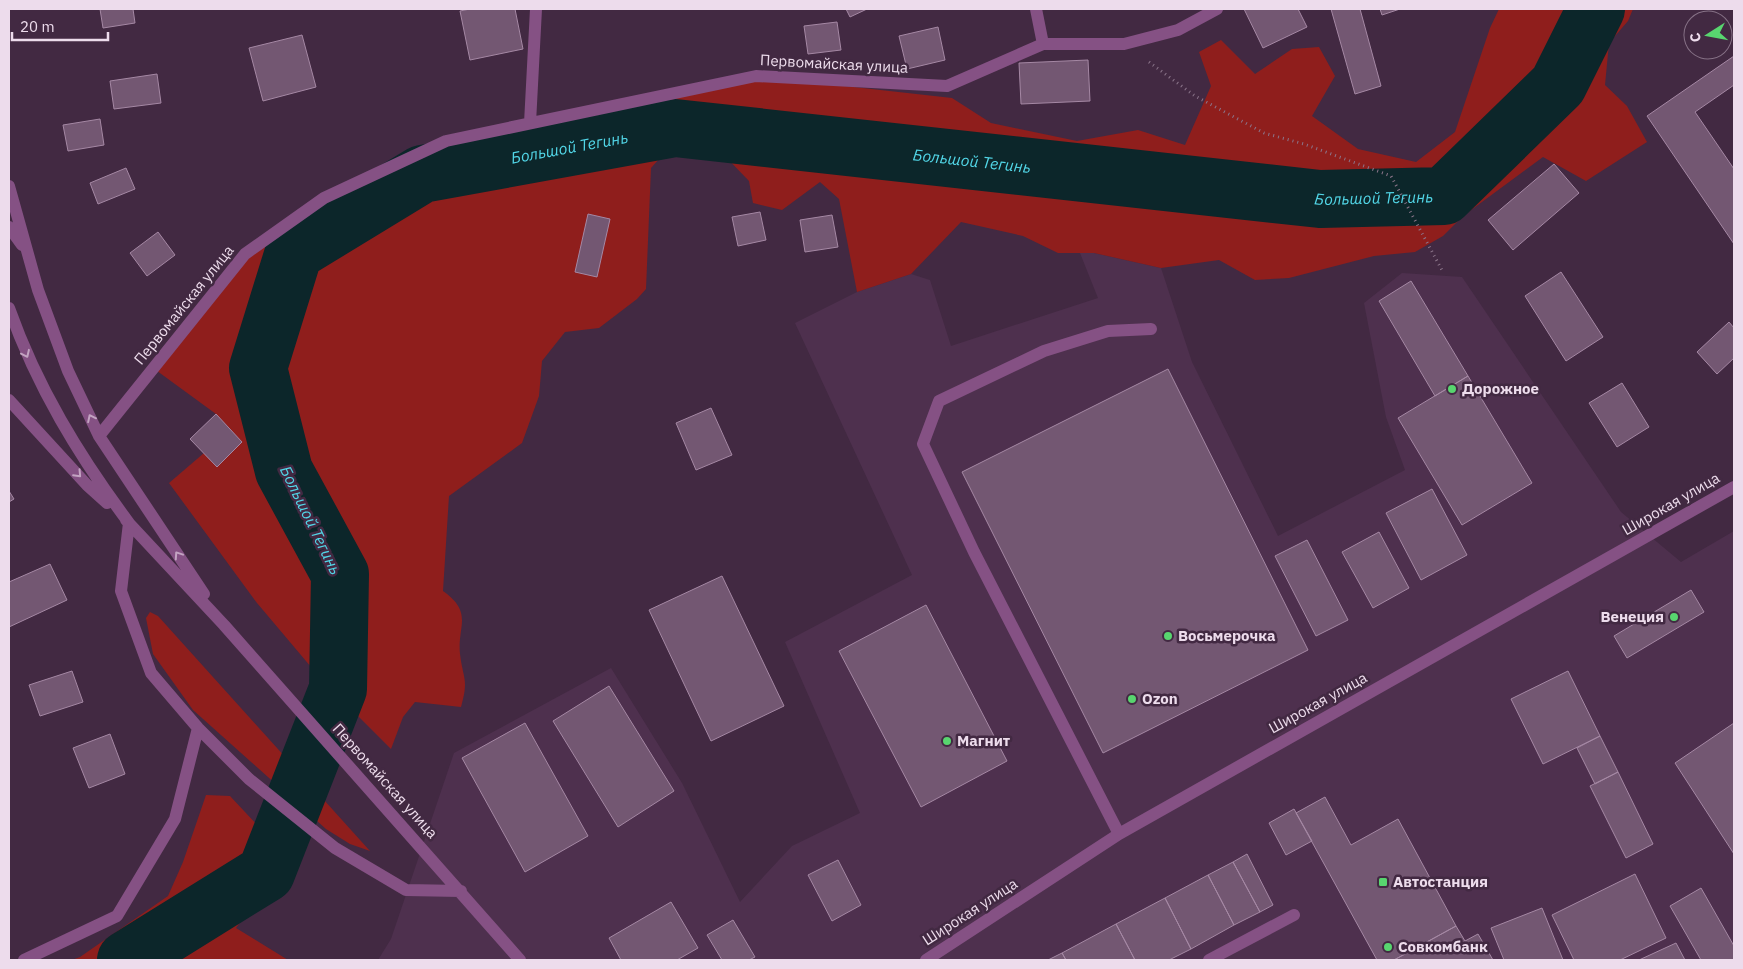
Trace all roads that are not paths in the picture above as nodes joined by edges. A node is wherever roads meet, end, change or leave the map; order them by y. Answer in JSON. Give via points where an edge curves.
{"nodes":[{"id":1,"x":536,"y":9,"type":"edge"},
{"id":2,"x":1036,"y":9,"type":"edge"},
{"id":3,"x":1217,"y":9,"type":"edge"},
{"id":4,"x":1043,"y":44,"type":"junction"},
{"id":5,"x":530,"y":123,"type":"junction"},
{"id":6,"x":9,"y":186,"type":"edge"},
{"id":7,"x":9,"y":227,"type":"edge"},
{"id":8,"x":28,"y":254,"type":"junction"},
{"id":9,"x":9,"y":308,"type":"edge"},
{"id":10,"x":1151,"y":329,"type":"dead end"},
{"id":11,"x":9,"y":400,"type":"edge"},
{"id":12,"x":99,"y":436,"type":"junction"},
{"id":13,"x":1734,"y":487,"type":"edge"},
{"id":14,"x":129,"y":523,"type":"junction"},
{"id":15,"x":224,"y":625,"type":"junction"},
{"id":16,"x":198,"y":728,"type":"junction"},
{"id":17,"x":1119,"y":834,"type":"junction"},
{"id":18,"x":461,"y":891,"type":"junction"},
{"id":19,"x":1294,"y":915,"type":"dead end"},
{"id":20,"x":24,"y":960,"type":"edge"},
{"id":21,"x":520,"y":960,"type":"edge"},
{"id":22,"x":926,"y":960,"type":"edge"},
{"id":23,"x":1209,"y":960,"type":"edge"}],
"edges":[{"from":1,"to":5,"type":"street"},
{"from":2,"to":4,"type":"street"},
{"from":3,"to":4,"type":"street","via":[[1178,30],[1124,44]]},
{"from":4,"to":5,"type":"street","name":"Первомайская улица","via":[[947,86],[756,76]]},
{"from":5,"to":12,"type":"street","name":"Первомайская улица","via":[[446,141],[324,198],[245,254]]},
{"from":6,"to":8,"type":"street","name":"Первомайская улица"},
{"from":7,"to":8,"type":"street"},
{"from":12,"to":8,"type":"street","name":"Первомайская улица","one_way":true,"via":[[68,371]]},
{"from":9,"to":14,"type":"street","one_way":true,"via":[[23,349],[50,404],[90,470]]},
{"from":10,"to":17,"type":"street","via":[[1108,331],[1044,351],[939,401],[923,444],[974,552]]},
{"from":11,"to":14,"type":"street","name":"Первомайская улица","one_way":true,"via":[[87,485]]},
{"from":15,"to":12,"type":"street","name":"Первомайская улица","one_way":true},
{"from":13,"to":17,"type":"street","name":"Широкая улица"},
{"from":14,"to":15,"type":"street","name":"Первомайская улица"},
{"from":14,"to":16,"type":"street","via":[[121,592],[151,673]]},
{"from":15,"to":18,"type":"street","name":"Первомайская улица"},
{"from":16,"to":18,"type":"street","via":[[249,779],[335,848],[406,890]]},
{"from":16,"to":20,"type":"street","via":[[176,819],[117,916]]},
{"from":17,"to":22,"type":"street","name":"Широкая улица"},
{"from":18,"to":21,"type":"street","name":"Первомайская улица"},
{"from":19,"to":23,"type":"street"}]}
